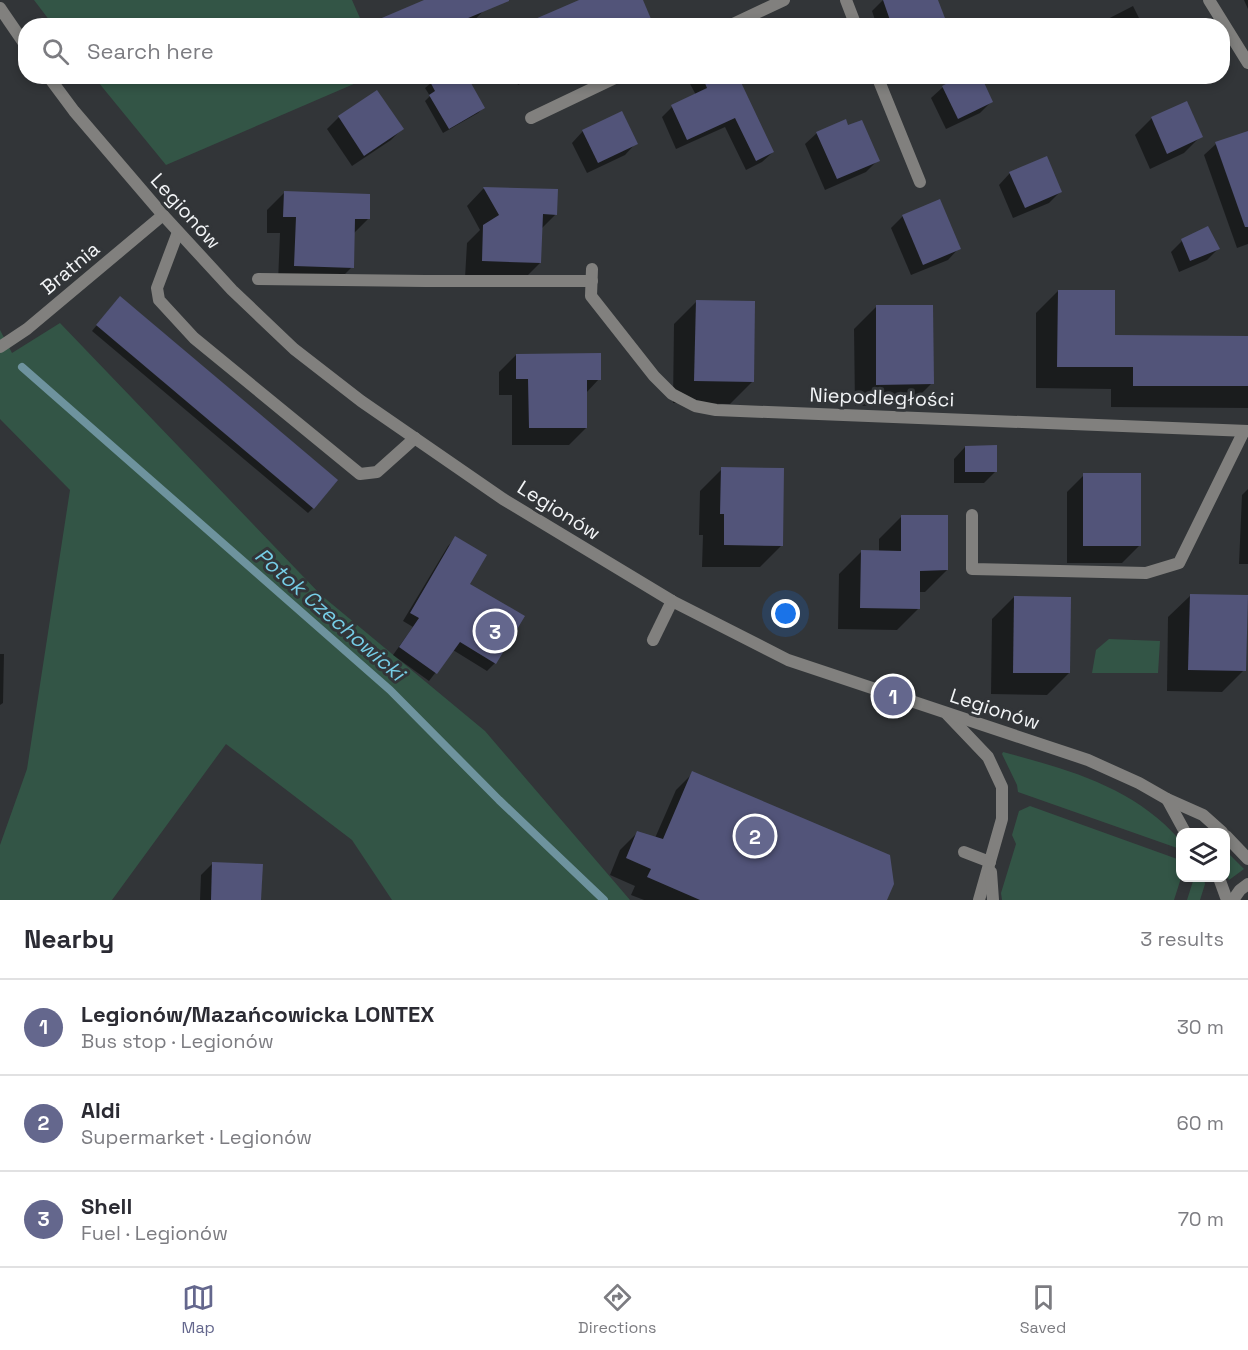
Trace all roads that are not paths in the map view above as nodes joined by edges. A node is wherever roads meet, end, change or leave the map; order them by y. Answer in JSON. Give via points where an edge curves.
{"nodes":[{"id":1,"x":784,"y":0,"type":"edge"},
{"id":2,"x":846,"y":0,"type":"edge"},
{"id":3,"x":1209,"y":0,"type":"edge"},
{"id":4,"x":0,"y":8,"type":"edge"},
{"id":5,"x":746,"y":18,"type":"edge"},
{"id":6,"x":853,"y":18,"type":"edge"},
{"id":7,"x":1220,"y":18,"type":"edge"},
{"id":8,"x":18,"y":34,"type":"edge"},
{"id":9,"x":1230,"y":34,"type":"edge"},
{"id":10,"x":1248,"y":63,"type":"edge"},
{"id":11,"x":54,"y":84,"type":"edge"},
{"id":12,"x":602,"y":84,"type":"edge"},
{"id":13,"x":880,"y":84,"type":"edge"},
{"id":14,"x":531,"y":118,"type":"dead end"},
{"id":15,"x":920,"y":182,"type":"dead end"},
{"id":16,"x":163,"y":215,"type":"junction"},
{"id":17,"x":178,"y":232,"type":"junction"},
{"id":18,"x":258,"y":279,"type":"dead end"},
{"id":19,"x":0,"y":347,"type":"edge"},
{"id":20,"x":1246,"y":431,"type":"edge"},
{"id":21,"x":415,"y":438,"type":"junction"},
{"id":22,"x":972,"y":515,"type":"dead end"},
{"id":23,"x":672,"y":602,"type":"junction"},
{"id":24,"x":653,"y":640,"type":"dead end"},
{"id":25,"x":947,"y":714,"type":"junction"},
{"id":26,"x":1167,"y":799,"type":"junction"},
{"id":27,"x":1183,"y":828,"type":"edge"},
{"id":28,"x":1218,"y":828,"type":"edge"},
{"id":29,"x":1230,"y":840,"type":"edge"},
{"id":30,"x":964,"y":852,"type":"dead end"},
{"id":31,"x":1248,"y":859,"type":"edge"},
{"id":32,"x":990,"y":862,"type":"junction"},
{"id":33,"x":1220,"y":882,"type":"edge"},
{"id":34,"x":1248,"y":884,"type":"edge"},
{"id":35,"x":979,"y":900,"type":"edge"},
{"id":36,"x":993,"y":900,"type":"edge"},
{"id":37,"x":1227,"y":900,"type":"edge"},
{"id":38,"x":1233,"y":900,"type":"edge"}],
"edges":[{"from":1,"to":5,"type":"street"},
{"from":2,"to":6,"type":"street"},
{"from":3,"to":7,"type":"street"},
{"from":4,"to":8,"type":"street"},
{"from":9,"to":10,"type":"street"},
{"from":11,"to":16,"type":"street","name":"Legionów"},
{"from":12,"to":14,"type":"street"},
{"from":13,"to":15,"type":"street"},
{"from":16,"to":17,"type":"street","name":"Legionów"},
{"from":16,"to":19,"type":"street","name":"Bratnia","via":[[27,329]]},
{"from":17,"to":21,"type":"street","name":"Legionów","via":[[294,349]]},
{"from":17,"to":21,"type":"street","via":[[157,288],[159,300],[194,338],[360,474],[377,472]]},
{"from":18,"to":20,"type":"street","name":"Niepodległości","via":[[425,281],[592,275],[591,296],[654,376],[672,394],[695,406],[716,410]]},
{"from":20,"to":22,"type":"street","via":[[1179,563],[1146,573],[972,569]]},
{"from":21,"to":23,"type":"street","name":"Legionów","via":[[503,499]]},
{"from":23,"to":24,"type":"street"},
{"from":23,"to":25,"type":"street","name":"Legionów","via":[[788,660]]},
{"from":25,"to":26,"type":"street","name":"Legionów","via":[[1088,760]]},
{"from":25,"to":32,"type":"street","via":[[988,757],[1002,787],[1002,819]]},
{"from":26,"to":27,"type":"street"},
{"from":26,"to":28,"type":"street","name":"Legionów","via":[[1203,815]]},
{"from":29,"to":31,"type":"street"},
{"from":30,"to":32,"type":"street"},
{"from":32,"to":35,"type":"street"},
{"from":32,"to":36,"type":"street"},
{"from":33,"to":37,"type":"street"},
{"from":34,"to":38,"type":"street"}]}
